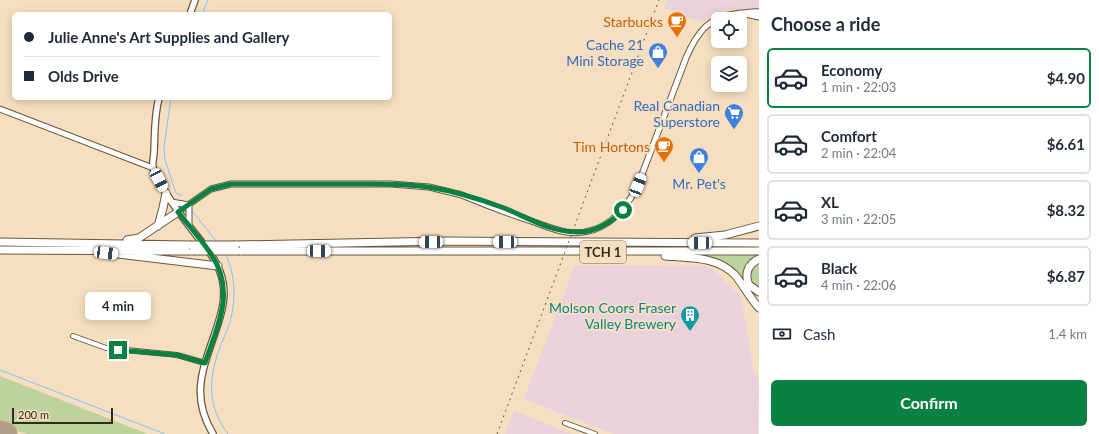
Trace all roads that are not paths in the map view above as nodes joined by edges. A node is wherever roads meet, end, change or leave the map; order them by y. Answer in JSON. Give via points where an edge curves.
{"nodes":[{"id":1,"x":195,"y":0,"type":"edge"},
{"id":2,"x":191,"y":12,"type":"edge"},
{"id":3,"x":759,"y":12,"type":"edge"},
{"id":4,"x":747,"y":13,"type":"edge"},
{"id":5,"x":747,"y":14,"type":"edge"},
{"id":6,"x":759,"y":17,"type":"edge"},
{"id":7,"x":711,"y":23,"type":"edge"},
{"id":8,"x":159,"y":100,"type":"edge"},
{"id":9,"x":0,"y":109,"type":"edge"},
{"id":10,"x":153,"y":168,"type":"junction"},
{"id":11,"x":166,"y":193,"type":"junction"},
{"id":12,"x":171,"y":202,"type":"junction"},
{"id":13,"x":189,"y":205,"type":"junction"},
{"id":14,"x":178,"y":212,"type":"junction"},
{"id":15,"x":759,"y":221,"type":"edge"},
{"id":16,"x":158,"y":226,"type":"junction"},
{"id":17,"x":759,"y":226,"type":"edge"},
{"id":18,"x":189,"y":227,"type":"junction"},
{"id":19,"x":741,"y":230,"type":"junction"},
{"id":20,"x":0,"y":242,"type":"edge"},
{"id":21,"x":58,"y":242,"type":"junction"},
{"id":22,"x":623,"y":242,"type":"junction"},
{"id":23,"x":759,"y":243,"type":"edge"},
{"id":24,"x":191,"y":248,"type":"junction"},
{"id":25,"x":0,"y":250,"type":"edge"},
{"id":26,"x":58,"y":250,"type":"junction"},
{"id":27,"x":759,"y":251,"type":"edge"},
{"id":28,"x":575,"y":252,"type":"junction"},
{"id":29,"x":759,"y":259,"type":"edge"},
{"id":30,"x":218,"y":266,"type":"junction"},
{"id":31,"x":746,"y":290,"type":"junction"},
{"id":32,"x":759,"y":292,"type":"edge"},
{"id":33,"x":759,"y":298,"type":"edge"},
{"id":34,"x":759,"y":308,"type":"edge"},
{"id":35,"x":73,"y":336,"type":"dead end"},
{"id":36,"x":205,"y":363,"type":"junction"},
{"id":37,"x":565,"y":423,"type":"dead end"},
{"id":38,"x":213,"y":434,"type":"edge"},
{"id":39,"x":596,"y":434,"type":"edge"}],
"edges":[{"from":1,"to":2,"type":"main road"},
{"from":3,"to":4,"type":"street"},
{"from":5,"to":6,"type":"street"},
{"from":7,"to":13,"type":"street","via":[[702,29],[686,58],[638,185],[627,204],[605,225],[585,232],[566,232],[459,194],[429,187],[391,184],[231,184],[211,189]]},
{"from":8,"to":10,"type":"main road","via":[[155,116]]},
{"from":9,"to":10,"type":"street"},
{"from":10,"to":11,"type":"main road"},
{"from":11,"to":12,"type":"main road"},
{"from":11,"to":16,"type":"highway"},
{"from":12,"to":13,"type":"street"},
{"from":12,"to":14,"type":"main road"},
{"from":13,"to":14,"type":"street"},
{"from":13,"to":18,"type":"street"},
{"from":14,"to":16,"type":"highway"},
{"from":14,"to":18,"type":"main road"},
{"from":15,"to":19,"type":"highway"},
{"from":16,"to":21,"type":"highway","via":[[131,240]]},
{"from":17,"to":19,"type":"highway"},
{"from":18,"to":30,"type":"main road"},
{"from":19,"to":22,"type":"highway","via":[[698,238]]},
{"from":20,"to":21,"type":"highway","number":"TCH 1"},
{"from":21,"to":24,"type":"highway","number":"TCH 1"},
{"from":22,"to":23,"type":"highway","number":"TCH 1"},
{"from":22,"to":24,"type":"highway","number":"TCH 1","bridge":true,"via":[[446,241]]},
{"from":24,"to":26,"type":"highway","number":"TCH 1"},
{"from":24,"to":28,"type":"highway","number":"TCH 1","bridge":true,"via":[[240,251]]},
{"from":25,"to":26,"type":"highway","number":"TCH 1"},
{"from":26,"to":30,"type":"highway"},
{"from":27,"to":28,"type":"highway","number":"TCH 1"},
{"from":28,"to":31,"type":"highway","via":[[710,261],[730,270]]},
{"from":29,"to":32,"type":"highway","via":[[750,265],[747,274],[749,285]]},
{"from":30,"to":36,"type":"main road","via":[[224,283],[224,300],[221,318]]},
{"from":31,"to":33,"type":"highway"},
{"from":31,"to":34,"type":"highway"},
{"from":35,"to":36,"type":"street","via":[[106,348],[177,355]]},
{"from":36,"to":38,"type":"main road","via":[[200,395],[204,414]]},
{"from":37,"to":39,"type":"street"}]}
